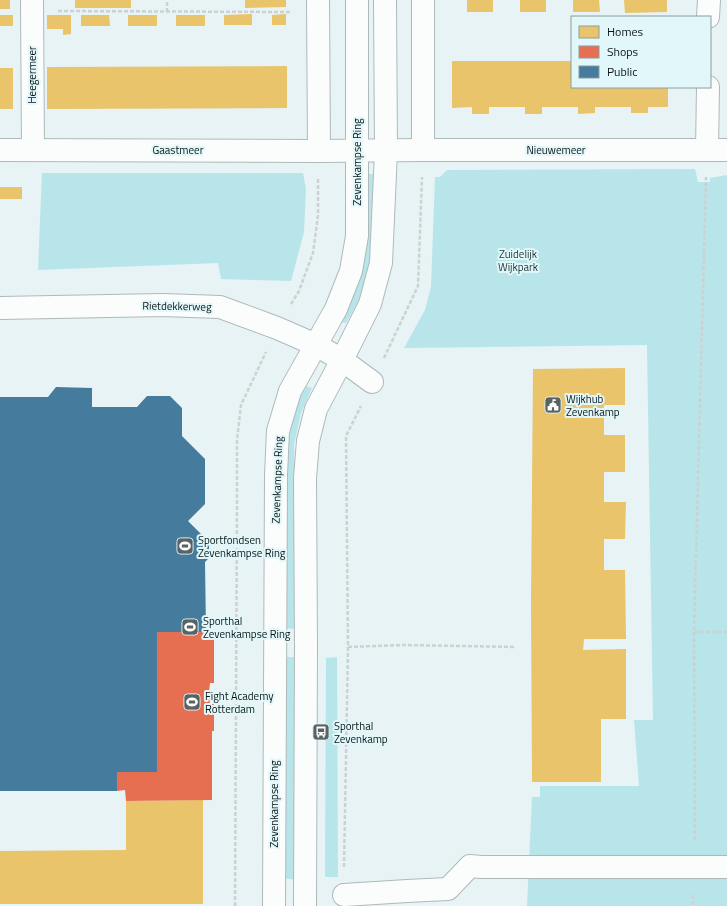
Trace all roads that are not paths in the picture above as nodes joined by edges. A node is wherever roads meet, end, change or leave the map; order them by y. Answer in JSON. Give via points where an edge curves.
{"nodes":[{"id":1,"x":356,"y":0,"type":"edge"},
{"id":2,"x":385,"y":0,"type":"edge"},
{"id":3,"x":423,"y":0,"type":"edge"},
{"id":4,"x":709,"y":0,"type":"edge"},
{"id":5,"x":32,"y":6,"type":"edge"},
{"id":6,"x":318,"y":6,"type":"edge"},
{"id":7,"x":708,"y":16,"type":"edge"},
{"id":8,"x":708,"y":88,"type":"edge"},
{"id":9,"x":0,"y":150,"type":"edge"},
{"id":10,"x":32,"y":150,"type":"junction"},
{"id":11,"x":423,"y":150,"type":"junction"},
{"id":12,"x":717,"y":150,"type":"edge"},
{"id":13,"x":319,"y":151,"type":"junction"},
{"id":14,"x":357,"y":151,"type":"junction"},
{"id":15,"x":386,"y":151,"type":"junction"},
{"id":16,"x":0,"y":308,"type":"edge"},
{"id":17,"x":316,"y":345,"type":"junction"},
{"id":18,"x":342,"y":360,"type":"junction"},
{"id":19,"x":372,"y":382,"type":"road end"},
{"id":20,"x":727,"y":866,"type":"edge"},
{"id":21,"x":344,"y":895,"type":"road end"},
{"id":22,"x":274,"y":906,"type":"edge"},
{"id":23,"x":305,"y":906,"type":"edge"}],
"edges":[{"from":1,"to":14,"type":"street","name":"Zevenkampse Ring"},
{"from":2,"to":15,"type":"street"},
{"from":3,"to":11,"type":"street"},
{"from":4,"to":7,"type":"street"},
{"from":5,"to":10,"type":"street","name":"Heegermeer"},
{"from":6,"to":13,"type":"street"},
{"from":8,"to":12,"type":"street"},
{"from":9,"to":10,"type":"street","name":"Gaastmeer"},
{"from":10,"to":13,"type":"street","name":"Gaastmeer"},
{"from":11,"to":12,"type":"street","name":"Nieuwemeer"},
{"from":11,"to":15,"type":"street","name":"Nieuwemeer"},
{"from":13,"to":14,"type":"street","name":"Gaastmeer"},
{"from":14,"to":15,"type":"street","name":"Gaastmeer"},
{"from":14,"to":17,"type":"street","name":"Zevenkampse Ring","via":[[357,236],[351,271],[336,309]]},
{"from":15,"to":18,"type":"street","via":[[381,263],[370,304]]},
{"from":16,"to":17,"type":"street","name":"Rietdekkerweg","via":[[164,305],[220,307]]},
{"from":17,"to":18,"type":"street","name":"Rietdekkerweg"},
{"from":17,"to":22,"type":"street","name":"Zevenkampse Ring","via":[[290,391],[278,431]]},
{"from":18,"to":19,"type":"street","name":"Rietdekkerweg"},
{"from":18,"to":23,"type":"street","via":[[316,409],[308,441],[305,478]]},
{"from":20,"to":21,"type":"street","via":[[470,866],[448,889]]}]}
